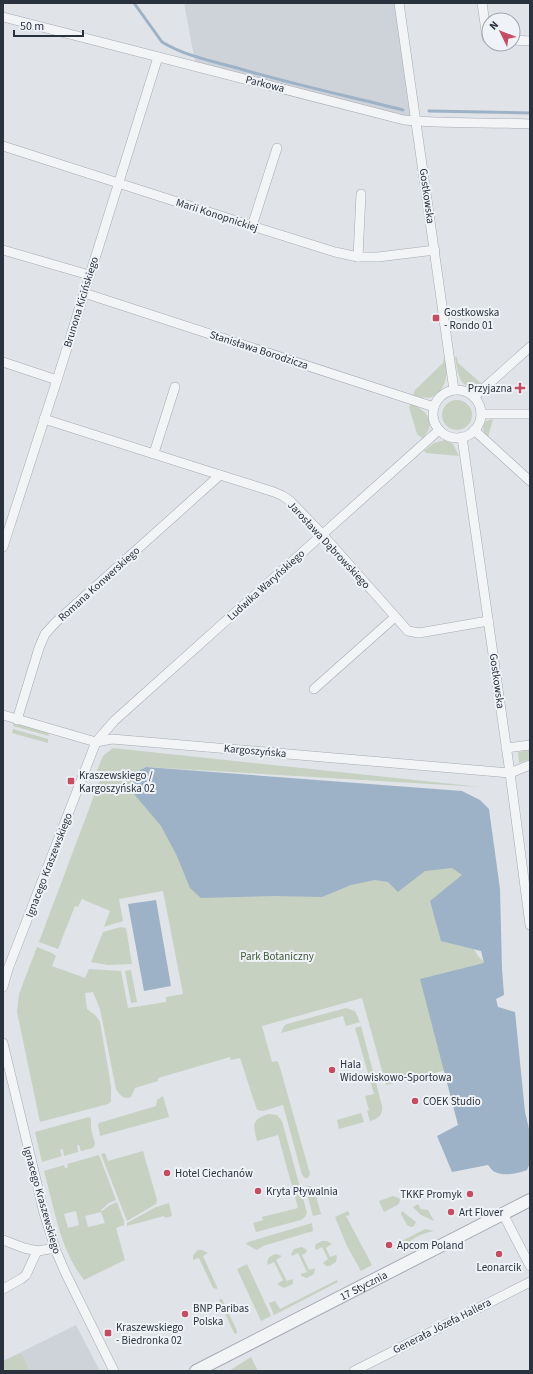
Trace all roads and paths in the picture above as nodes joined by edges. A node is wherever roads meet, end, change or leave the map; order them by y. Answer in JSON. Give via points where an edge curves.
{"nodes":[{"id":1,"x":399,"y":3,"type":"edge"},
{"id":2,"x":3,"y":17,"type":"edge"},
{"id":3,"x":158,"y":57,"type":"junction"},
{"id":4,"x":417,"y":121,"type":"junction"},
{"id":5,"x":530,"y":124,"type":"edge"},
{"id":6,"x":3,"y":146,"type":"edge"},
{"id":7,"x":277,"y":148,"type":"dead end"},
{"id":8,"x":119,"y":183,"type":"junction"},
{"id":9,"x":361,"y":194,"type":"dead end"},
{"id":10,"x":252,"y":226,"type":"junction"},
{"id":11,"x":3,"y":250,"type":"edge"},
{"id":12,"x":435,"y":250,"type":"junction"},
{"id":13,"x":358,"y":257,"type":"junction"},
{"id":14,"x":90,"y":275,"type":"junction"},
{"id":15,"x":84,"y":293,"type":"junction"},
{"id":16,"x":530,"y":348,"type":"edge"},
{"id":17,"x":3,"y":362,"type":"edge"},
{"id":18,"x":57,"y":380,"type":"junction"},
{"id":19,"x":175,"y":387,"type":"dead end"},
{"id":20,"x":454,"y":390,"type":"junction"},
{"id":21,"x":474,"y":397,"type":"junction"},
{"id":22,"x":434,"y":408,"type":"junction"},
{"id":23,"x":481,"y":414,"type":"junction"},
{"id":24,"x":530,"y":414,"type":"edge"},
{"id":25,"x":44,"y":419,"type":"junction"},
{"id":26,"x":439,"y":430,"type":"junction"},
{"id":27,"x":474,"y":430,"type":"junction"},
{"id":28,"x":462,"y":437,"type":"junction"},
{"id":29,"x":154,"y":453,"type":"junction"},
{"id":30,"x":220,"y":474,"type":"junction"},
{"id":31,"x":530,"y":482,"type":"edge"},
{"id":32,"x":322,"y":534,"type":"junction"},
{"id":33,"x":3,"y":547,"type":"edge"},
{"id":34,"x":395,"y":617,"type":"junction"},
{"id":35,"x":488,"y":622,"type":"junction"},
{"id":36,"x":314,"y":688,"type":"dead end"},
{"id":37,"x":3,"y":715,"type":"edge"},
{"id":38,"x":18,"y":720,"type":"junction"},
{"id":39,"x":96,"y":742,"type":"junction"},
{"id":40,"x":530,"y":745,"type":"edge"},
{"id":41,"x":506,"y":748,"type":"junction"},
{"id":42,"x":530,"y":765,"type":"edge"},
{"id":43,"x":510,"y":773,"type":"junction"},
{"id":44,"x":530,"y":925,"type":"edge"},
{"id":45,"x":3,"y":987,"type":"edge"},
{"id":46,"x":3,"y":1043,"type":"edge"},
{"id":47,"x":530,"y":1200,"type":"edge"},
{"id":48,"x":503,"y":1214,"type":"junction"},
{"id":49,"x":3,"y":1240,"type":"edge"},
{"id":50,"x":55,"y":1248,"type":"junction"},
{"id":51,"x":37,"y":1251,"type":"junction"},
{"id":52,"x":530,"y":1266,"type":"edge"},
{"id":53,"x":530,"y":1282,"type":"edge"},
{"id":54,"x":3,"y":1289,"type":"edge"},
{"id":55,"x":114,"y":1371,"type":"edge"},
{"id":56,"x":196,"y":1371,"type":"edge"},
{"id":57,"x":354,"y":1371,"type":"edge"}],
"edges":[{"from":1,"to":4,"type":"street","name":"Gostkowska"},
{"from":2,"to":3,"type":"street","name":"Parkowa"},
{"from":3,"to":4,"type":"street","name":"Parkowa","via":[[404,120]]},
{"from":3,"to":8,"type":"street","name":"Brunona Kicińskiego"},
{"from":4,"to":5,"type":"street","name":"Parkowa"},
{"from":4,"to":12,"type":"street","name":"Gostkowska"},
{"from":6,"to":8,"type":"street","name":"Marii Konopnickiej"},
{"from":7,"to":10,"type":"street"},
{"from":8,"to":10,"type":"street","name":"Marii Konopnickiej"},
{"from":8,"to":14,"type":"street","name":"Brunona Kicińskiego"},
{"from":9,"to":13,"type":"street"},
{"from":10,"to":13,"type":"street","name":"Marii Konopnickiej"},
{"from":11,"to":14,"type":"street"},
{"from":12,"to":13,"type":"street","name":"Marii Konopnickiej"},
{"from":12,"to":20,"type":"street","name":"Gostkowska"},
{"from":14,"to":15,"type":"street","name":"Brunona Kicińskiego"},
{"from":15,"to":18,"type":"street","name":"Brunona Kicińskiego"},
{"from":15,"to":22,"type":"street","name":"Stanisława Borodzicza"},
{"from":16,"to":21,"type":"street"},
{"from":17,"to":18,"type":"street"},
{"from":18,"to":25,"type":"street","name":"Brunona Kicińskiego"},
{"from":19,"to":29,"type":"street"},
{"from":20,"to":21,"type":"street","via":[[467,392]]},
{"from":20,"to":22,"type":"street","via":[[442,395]]},
{"from":21,"to":23,"type":"street"},
{"from":22,"to":26,"type":"street","via":[[434,423]]},
{"from":23,"to":24,"type":"street"},
{"from":23,"to":27,"type":"street"},
{"from":25,"to":29,"type":"street","name":"Jarosława Dąbrowskiego"},
{"from":25,"to":33,"type":"street","name":"Brunona Kicińskiego"},
{"from":26,"to":28,"type":"street","via":[[447,436]]},
{"from":26,"to":32,"type":"street","name":"Ludwika Waryńskiego"},
{"from":27,"to":28,"type":"street"},
{"from":27,"to":31,"type":"street"},
{"from":28,"to":35,"type":"street","name":"Gostkowska"},
{"from":29,"to":30,"type":"street","name":"Jarosława Dąbrowskiego"},
{"from":30,"to":32,"type":"street","name":"Jarosława Dąbrowskiego","via":[[283,496]]},
{"from":30,"to":38,"type":"street","name":"Romana Konwerskiego","via":[[45,634]]},
{"from":32,"to":34,"type":"street","name":"Jarosława Dąbrowskiego"},
{"from":32,"to":39,"type":"street","name":"Ludwika Waryńskiego","via":[[114,721]]},
{"from":34,"to":35,"type":"street","name":"Jarosława Dąbrowskiego","via":[[408,631],[419,633]]},
{"from":34,"to":36,"type":"street"},
{"from":35,"to":41,"type":"street","name":"Gostkowska"},
{"from":37,"to":38,"type":"street","name":"Kargoszyńska"},
{"from":38,"to":39,"type":"street","name":"Kargoszyńska"},
{"from":39,"to":43,"type":"street","name":"Kargoszyńska","via":[[112,739]]},
{"from":39,"to":45,"type":"street","name":"Ignacego Kraszewskiego"},
{"from":40,"to":41,"type":"street"},
{"from":41,"to":43,"type":"street","name":"Gostkowska"},
{"from":42,"to":43,"type":"street"},
{"from":43,"to":44,"type":"street","name":"Gostkowska"},
{"from":46,"to":50,"type":"street","name":"Ignacego Kraszewskiego","via":[[40,1198]]},
{"from":47,"to":48,"type":"street","name":"17 Stycznia"},
{"from":48,"to":52,"type":"street"},
{"from":48,"to":56,"type":"street","name":"17 Stycznia"},
{"from":49,"to":51,"type":"street"},
{"from":50,"to":51,"type":"street"},
{"from":50,"to":55,"type":"street","name":"Ignacego Kraszewskiego"},
{"from":51,"to":54,"type":"street","via":[[26,1274]]},
{"from":53,"to":57,"type":"street","name":"Generała Józefa Hallera"}]}
